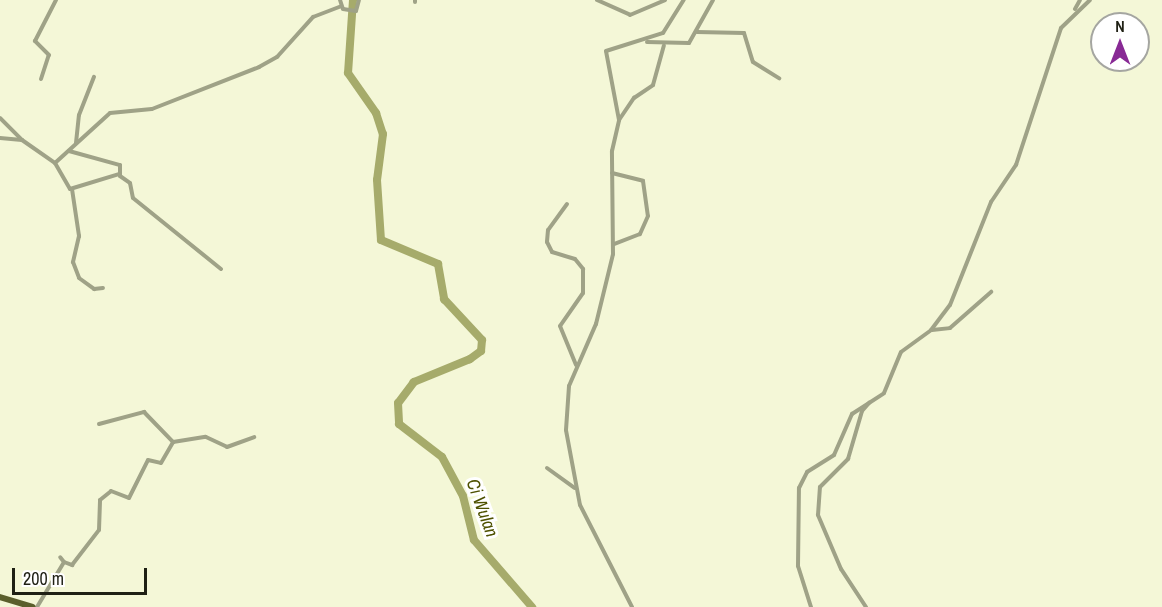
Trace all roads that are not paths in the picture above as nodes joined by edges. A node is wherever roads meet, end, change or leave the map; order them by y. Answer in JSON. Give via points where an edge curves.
{"nodes":[{"id":1,"x":56,"y":0,"type":"edge"},
{"id":2,"x":340,"y":0,"type":"edge"},
{"id":3,"x":359,"y":0,"type":"edge"},
{"id":4,"x":597,"y":0,"type":"edge"},
{"id":5,"x":664,"y":0,"type":"edge"},
{"id":6,"x":684,"y":0,"type":"edge"},
{"id":7,"x":713,"y":0,"type":"edge"},
{"id":8,"x":1080,"y":0,"type":"edge"},
{"id":9,"x":1090,"y":0,"type":"edge"},
{"id":10,"x":341,"y":6,"type":"junction"},
{"id":11,"x":1073,"y":12,"type":"junction"},
{"id":12,"x":697,"y":32,"type":"junction"},
{"id":13,"x":646,"y":42,"type":"junction"},
{"id":14,"x":664,"y":45,"type":"junction"},
{"id":15,"x":94,"y":77,"type":"dead end"},
{"id":16,"x":779,"y":78,"type":"dead end"},
{"id":17,"x":41,"y":79,"type":"dead end"},
{"id":18,"x":0,"y":118,"type":"edge"},
{"id":19,"x":619,"y":120,"type":"junction"},
{"id":20,"x":0,"y":138,"type":"edge"},
{"id":21,"x":22,"y":140,"type":"junction"},
{"id":22,"x":75,"y":144,"type":"junction"},
{"id":23,"x":69,"y":151,"type":"junction"},
{"id":24,"x":55,"y":163,"type":"junction"},
{"id":25,"x":612,"y":173,"type":"junction"},
{"id":26,"x":119,"y":174,"type":"junction"},
{"id":27,"x":72,"y":189,"type":"junction"},
{"id":28,"x":567,"y":204,"type":"dead end"},
{"id":29,"x":614,"y":244,"type":"junction"},
{"id":30,"x":221,"y":268,"type":"dead end"},
{"id":31,"x":103,"y":288,"type":"dead end"},
{"id":32,"x":991,"y":292,"type":"dead end"},
{"id":33,"x":931,"y":330,"type":"junction"},
{"id":34,"x":576,"y":365,"type":"junction"},
{"id":35,"x":871,"y":402,"type":"junction"},
{"id":36,"x":99,"y":424,"type":"dead end"},
{"id":37,"x":254,"y":437,"type":"dead end"},
{"id":38,"x":173,"y":442,"type":"junction"},
{"id":39,"x":547,"y":468,"type":"dead end"},
{"id":40,"x":577,"y":489,"type":"junction"},
{"id":41,"x":60,"y":557,"type":"dead end"},
{"id":42,"x":64,"y":562,"type":"junction"},
{"id":43,"x":0,"y":597,"type":"edge"},
{"id":44,"x":32,"y":607,"type":"edge"},
{"id":45,"x":37,"y":607,"type":"edge"},
{"id":46,"x":632,"y":607,"type":"edge"},
{"id":47,"x":811,"y":607,"type":"edge"},
{"id":48,"x":866,"y":607,"type":"edge"}],
"edges":[{"from":1,"to":17,"type":"street","via":[[35,41],[49,55]]},
{"from":2,"to":10,"type":"street"},
{"from":3,"to":10,"type":"street","via":[[355,11]]},
{"from":4,"to":5,"type":"street","via":[[630,15]]},
{"from":6,"to":13,"type":"street","via":[[669,29]]},
{"from":7,"to":12,"type":"street"},
{"from":8,"to":11,"type":"street"},
{"from":9,"to":11,"type":"street"},
{"from":10,"to":22,"type":"street","via":[[312,17],[273,60],[152,109],[110,113]]},
{"from":11,"to":33,"type":"street","via":[[1046,61],[1016,165],[991,202],[954,298]]},
{"from":12,"to":14,"type":"street","via":[[686,44]]},
{"from":12,"to":16,"type":"street","via":[[744,33],[753,62]]},
{"from":13,"to":14,"type":"street"},
{"from":13,"to":19,"type":"street","via":[[606,51]]},
{"from":14,"to":19,"type":"street","via":[[653,85],[634,98]]},
{"from":15,"to":22,"type":"street"},
{"from":18,"to":21,"type":"street"},
{"from":19,"to":25,"type":"street"},
{"from":20,"to":21,"type":"street"},
{"from":21,"to":24,"type":"street"},
{"from":22,"to":23,"type":"street"},
{"from":23,"to":24,"type":"street"},
{"from":23,"to":26,"type":"street","via":[[119,165]]},
{"from":24,"to":27,"type":"street"},
{"from":25,"to":29,"type":"street"},
{"from":25,"to":29,"type":"street","via":[[643,181],[648,216],[640,234]]},
{"from":26,"to":27,"type":"street"},
{"from":26,"to":30,"type":"street","via":[[130,183],[133,198]]},
{"from":27,"to":31,"type":"street","via":[[79,236],[73,262],[79,278],[93,289]]},
{"from":28,"to":34,"type":"street","via":[[548,230],[547,242],[552,252],[575,259],[583,269],[583,293],[560,326]]},
{"from":29,"to":34,"type":"street","via":[[596,324]]},
{"from":32,"to":33,"type":"street","via":[[950,328]]},
{"from":33,"to":35,"type":"street","via":[[901,352],[884,393]]},
{"from":34,"to":40,"type":"street","via":[[566,421]]},
{"from":35,"to":47,"type":"street","via":[[852,414],[834,455],[807,472],[798,492],[798,566]]},
{"from":35,"to":48,"type":"street","via":[[861,411],[848,459],[820,487],[818,515],[841,569]]},
{"from":36,"to":38,"type":"street","via":[[144,412]]},
{"from":37,"to":38,"type":"street","via":[[227,447],[206,437]]},
{"from":38,"to":42,"type":"street","via":[[161,463],[148,460],[129,498],[111,491],[100,500],[99,530],[72,565]]},
{"from":39,"to":40,"type":"street"},
{"from":40,"to":46,"type":"street","via":[[603,558]]},
{"from":41,"to":42,"type":"street"},
{"from":42,"to":45,"type":"street"},
{"from":43,"to":44,"type":"main road"}]}
